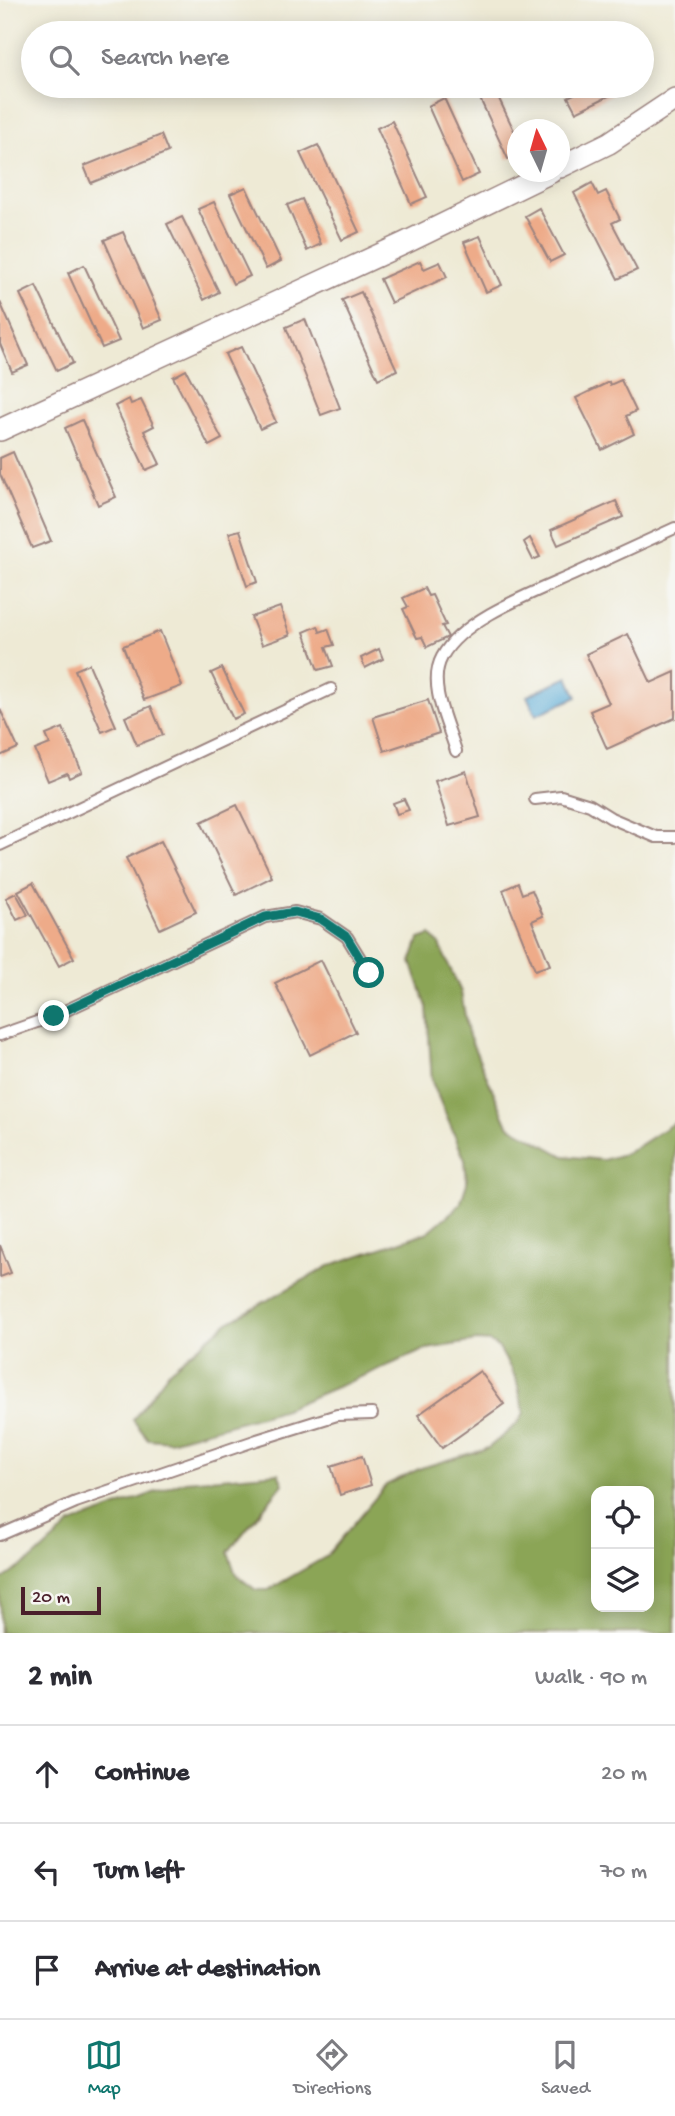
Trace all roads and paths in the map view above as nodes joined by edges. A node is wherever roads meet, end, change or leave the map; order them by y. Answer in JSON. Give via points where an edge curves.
{"nodes":[{"id":1,"x":675,"y":99,"type":"edge"},
{"id":2,"x":570,"y":162,"type":"edge"},
{"id":3,"x":530,"y":182,"type":"edge"},
{"id":4,"x":0,"y":430,"type":"edge"},
{"id":5,"x":675,"y":528,"type":"edge"},
{"id":6,"x":331,"y":689,"type":"dead end"},
{"id":7,"x":456,"y":751,"type":"dead end"},
{"id":8,"x":535,"y":799,"type":"dead end"},
{"id":9,"x":675,"y":837,"type":"edge"},
{"id":10,"x":0,"y":845,"type":"edge"},
{"id":11,"x":369,"y":973,"type":"dead end"},
{"id":12,"x":0,"y":1035,"type":"edge"},
{"id":13,"x":372,"y":1414,"type":"dead end"},
{"id":14,"x":0,"y":1535,"type":"edge"}],
"edges":[{"from":1,"to":2,"type":"street","via":[[609,143]]},
{"from":3,"to":4,"type":"street"},
{"from":5,"to":7,"type":"lane","via":[[510,604],[476,623],[453,643],[441,658],[437,678]]},
{"from":6,"to":10,"type":"lane"},
{"from":8,"to":9,"type":"lane","via":[[561,796],[656,837]]},
{"from":11,"to":12,"type":"lane","via":[[347,937],[321,919],[295,912],[265,917],[54,1016]]},
{"from":13,"to":14,"type":"lane","via":[[337,1415],[257,1440],[76,1503]]}]}
